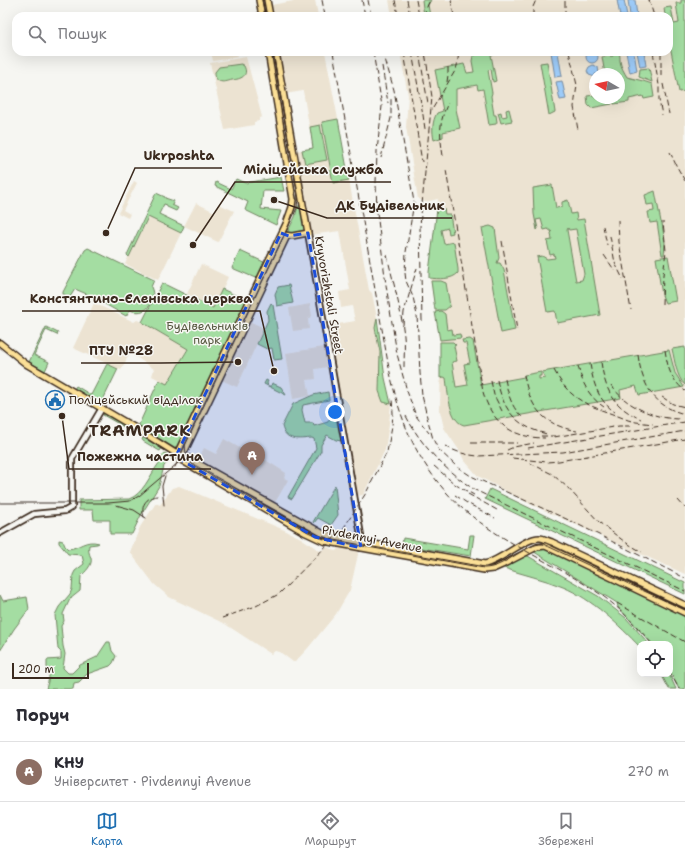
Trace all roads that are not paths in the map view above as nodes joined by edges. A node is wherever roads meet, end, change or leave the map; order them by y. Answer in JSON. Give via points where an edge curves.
{"nodes":[{"id":1,"x":267,"y":1,"type":"edge"},
{"id":2,"x":260,"y":2,"type":"edge"},
{"id":3,"x":261,"y":12,"type":"edge"},
{"id":4,"x":269,"y":12,"type":"edge"},
{"id":5,"x":269,"y":56,"type":"edge"},
{"id":6,"x":277,"y":56,"type":"edge"},
{"id":7,"x":308,"y":233,"type":"junction"},
{"id":8,"x":284,"y":235,"type":"junction"},
{"id":9,"x":0,"y":343,"type":"edge"},
{"id":10,"x":102,"y":408,"type":"junction"},
{"id":11,"x":180,"y":456,"type":"junction"},
{"id":12,"x":0,"y":533,"type":"edge"},
{"id":13,"x":362,"y":542,"type":"junction"},
{"id":14,"x":361,"y":548,"type":"junction"},
{"id":15,"x":685,"y":605,"type":"edge"},
{"id":16,"x":685,"y":613,"type":"edge"}],
"edges":[{"from":1,"to":2,"type":"main road"},
{"from":1,"to":4,"type":"main road"},
{"from":2,"to":3,"type":"main road"},
{"from":5,"to":8,"type":"main road","via":[[293,198]]},
{"from":6,"to":7,"type":"main road","name":"Kryvorizhstali Street"},
{"from":7,"to":8,"type":"main road"},
{"from":7,"to":13,"type":"main road","name":"Kryvorizhstali Street"},
{"from":8,"to":11,"type":"main road"},
{"from":9,"to":10,"type":"main road","via":[[26,364]]},
{"from":10,"to":11,"type":"main road"},
{"from":10,"to":12,"type":"main road","via":[[72,459],[73,505],[70,509],[34,514]]},
{"from":11,"to":13,"type":"main road","name":"Pivdennyi Avenue","via":[[313,529],[327,535]]},
{"from":11,"to":14,"type":"main road","name":"Pivdennyi Avenue","via":[[315,537],[326,542]]},
{"from":13,"to":14,"type":"main road","name":"Kryvorizhstali Street"},
{"from":13,"to":15,"type":"main road","name":"Pivdennyi Avenue","via":[[485,564],[526,542],[540,538]]},
{"from":14,"to":16,"type":"main road","name":"Pivdennyi Avenue","via":[[484,570],[493,569],[537,547],[546,546]]}]}
